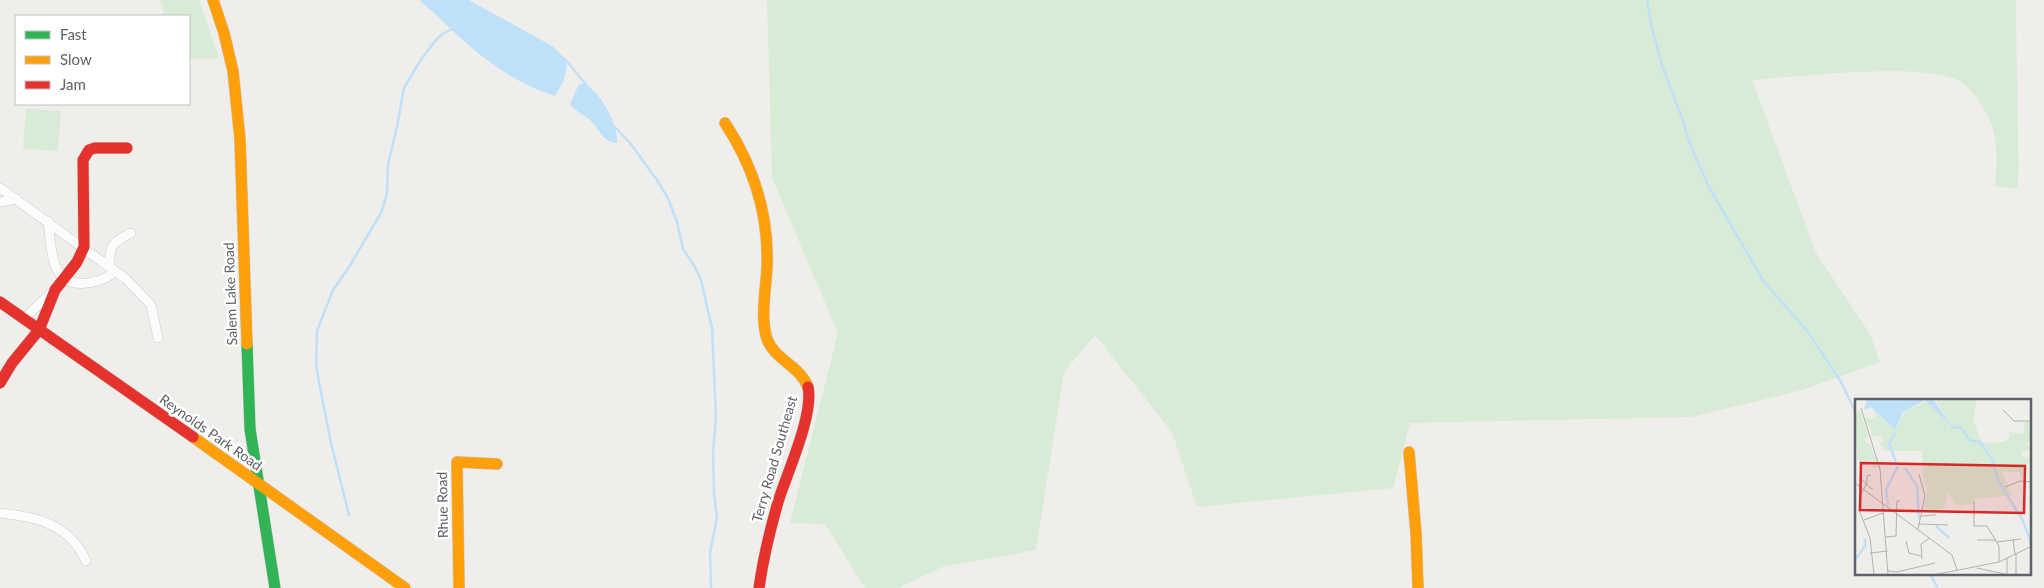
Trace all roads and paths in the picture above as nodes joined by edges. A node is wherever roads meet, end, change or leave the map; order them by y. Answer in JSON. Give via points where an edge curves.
{"nodes":[{"id":1,"x":213,"y":0,"type":"edge"},
{"id":2,"x":725,"y":123,"type":"dead end"},
{"id":3,"x":127,"y":148,"type":"dead end"},
{"id":4,"x":0,"y":188,"type":"edge"},
{"id":5,"x":17,"y":199,"type":"junction"},
{"id":6,"x":0,"y":202,"type":"edge"},
{"id":7,"x":48,"y":221,"type":"junction"},
{"id":8,"x":131,"y":233,"type":"dead end"},
{"id":9,"x":84,"y":247,"type":"junction"},
{"id":10,"x":112,"y":268,"type":"junction"},
{"id":11,"x":63,"y":278,"type":"junction"},
{"id":12,"x":55,"y":290,"type":"junction"},
{"id":13,"x":0,"y":302,"type":"edge"},
{"id":14,"x":24,"y":319,"type":"junction"},
{"id":15,"x":39,"y":330,"type":"junction"},
{"id":16,"x":158,"y":338,"type":"dead end"},
{"id":17,"x":0,"y":383,"type":"edge"},
{"id":18,"x":1409,"y":452,"type":"dead end"},
{"id":19,"x":497,"y":464,"type":"dead end"},
{"id":20,"x":260,"y":484,"type":"junction"},
{"id":21,"x":0,"y":513,"type":"edge"},
{"id":22,"x":86,"y":562,"type":"dead end"},
{"id":23,"x":275,"y":588,"type":"edge"},
{"id":24,"x":404,"y":588,"type":"edge"},
{"id":25,"x":458,"y":588,"type":"edge"},
{"id":26,"x":759,"y":588,"type":"edge"},
{"id":27,"x":1418,"y":588,"type":"edge"}],
"edges":[{"from":1,"to":20,"type":"street","name":"Salem Lake Road","via":[[233,71],[238,120],[250,429]]},
{"from":2,"to":26,"type":"street","name":"Terry Road Southeast","via":[[736,138],[755,181],[765,216],[767,340],[803,375],[809,394],[766,542]]},
{"from":3,"to":9,"type":"street","via":[[95,148],[89,150],[83,160]]},
{"from":4,"to":5,"type":"street"},
{"from":5,"to":6,"type":"street"},
{"from":5,"to":7,"type":"street"},
{"from":7,"to":9,"type":"street"},
{"from":7,"to":11,"type":"street","via":[[54,264]]},
{"from":8,"to":10,"type":"street","via":[[111,246]]},
{"from":9,"to":10,"type":"street"},
{"from":9,"to":11,"type":"street","via":[[77,262]]},
{"from":10,"to":11,"type":"street","via":[[108,278],[95,282],[78,284]]},
{"from":10,"to":16,"type":"street","via":[[152,305]]},
{"from":11,"to":12,"type":"street"},
{"from":12,"to":14,"type":"street"},
{"from":12,"to":15,"type":"street"},
{"from":13,"to":14,"type":"street","name":"Reynolds Park Road"},
{"from":14,"to":15,"type":"street","name":"Reynolds Park Road"},
{"from":15,"to":17,"type":"street"},
{"from":15,"to":20,"type":"street","name":"Reynolds Park Road"},
{"from":18,"to":27,"type":"street"},
{"from":19,"to":25,"type":"street","name":"Rhue Road","via":[[457,462]]},
{"from":20,"to":23,"type":"street","name":"Salem Lake Road"},
{"from":20,"to":24,"type":"street","name":"Reynolds Park Road"},
{"from":21,"to":22,"type":"street","via":[[22,515],[62,530],[79,546]]}]}
